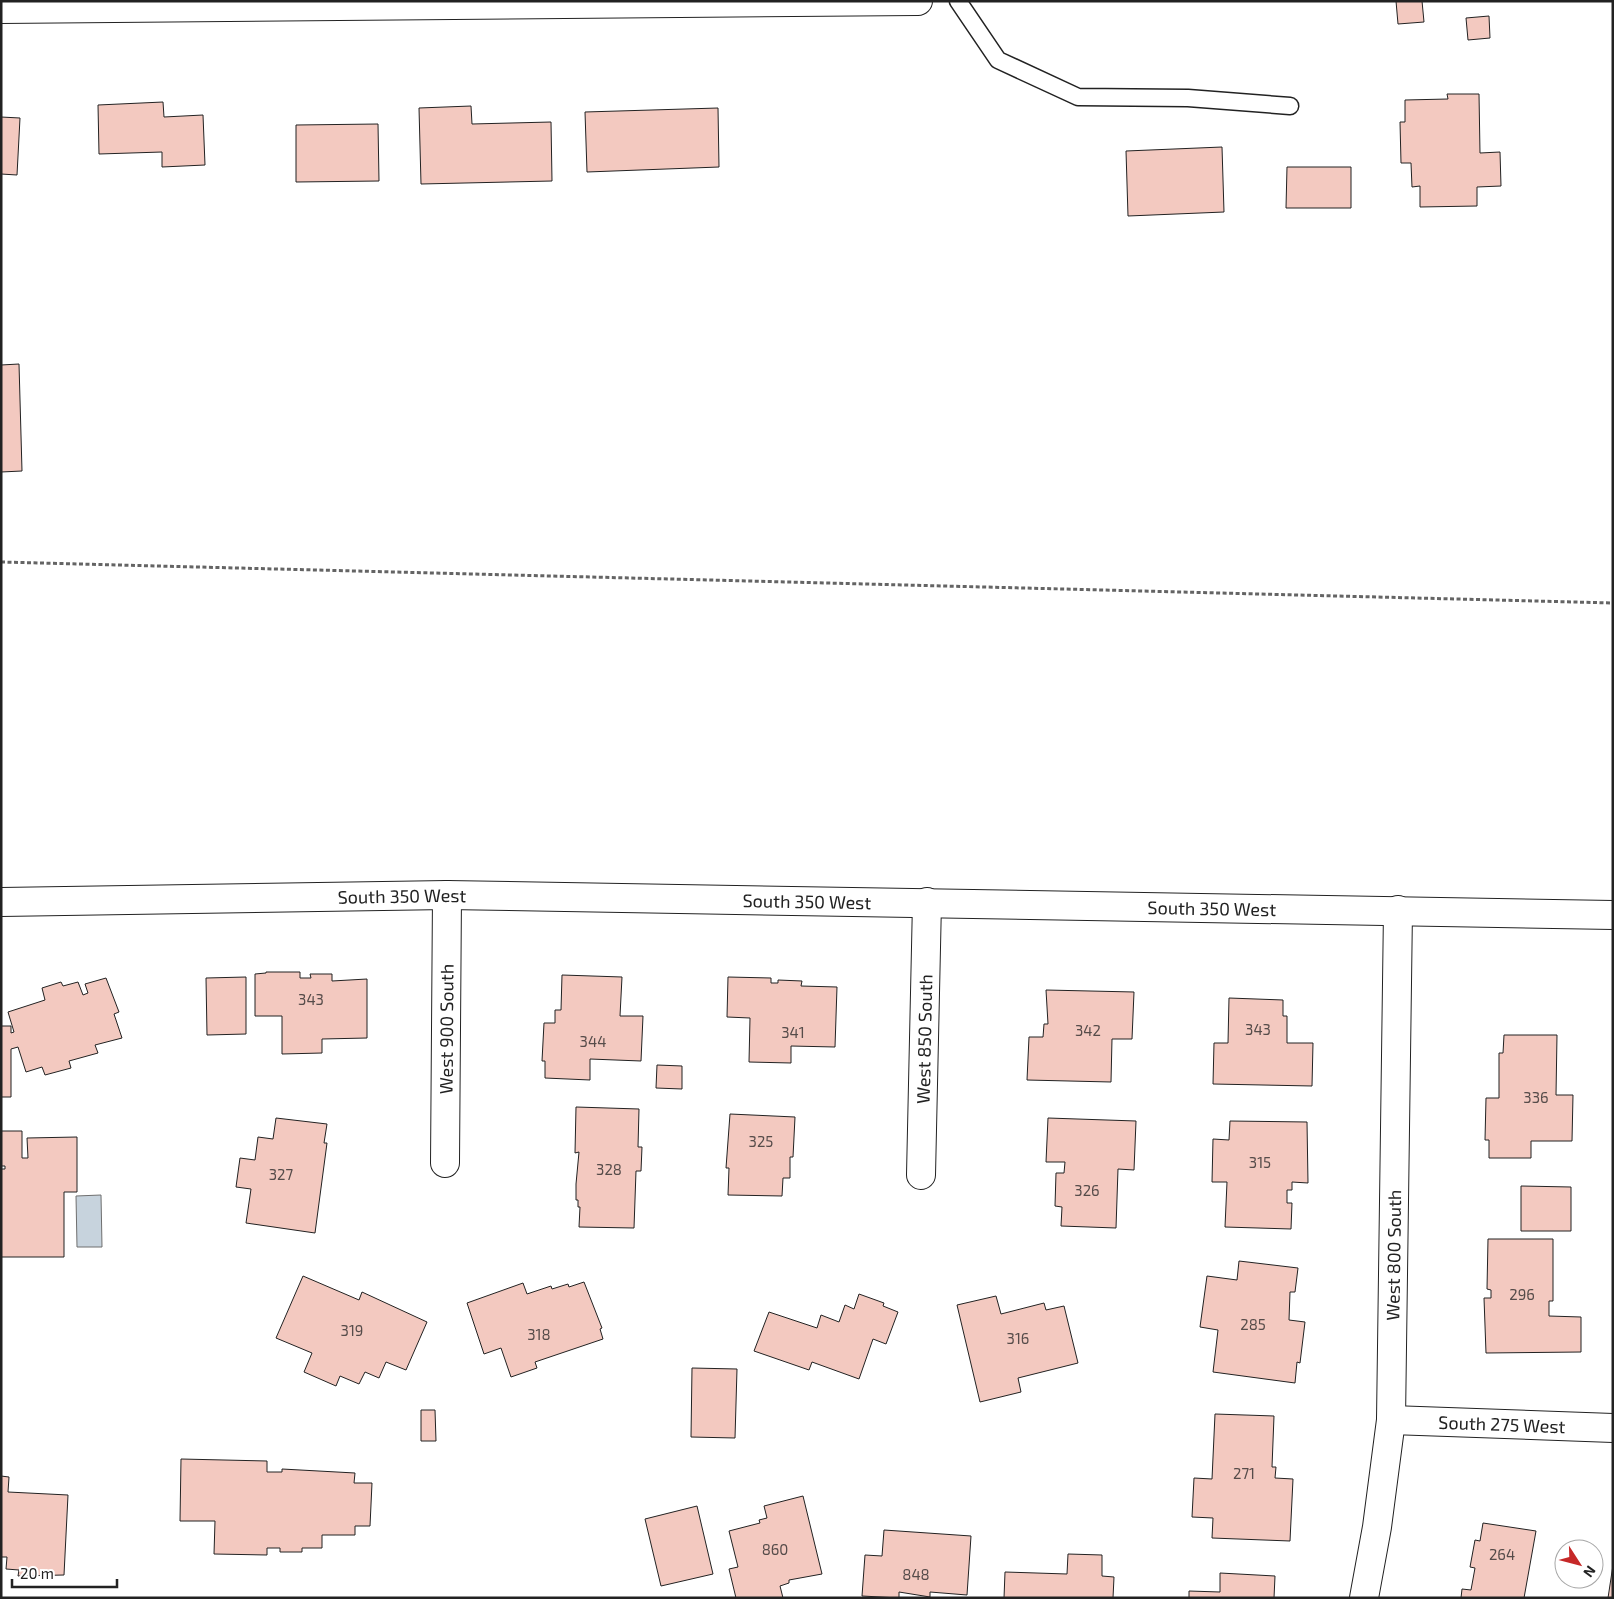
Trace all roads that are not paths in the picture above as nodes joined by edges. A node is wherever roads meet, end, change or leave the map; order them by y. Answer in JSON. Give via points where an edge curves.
{"nodes":[{"id":1,"x":918,"y":1,"type":"edge"},
{"id":2,"x":958,"y":1,"type":"edge"},
{"id":3,"x":1,"y":8,"type":"edge"},
{"id":4,"x":1290,"y":106,"type":"dead end"},
{"id":5,"x":447,"y":894,"type":"junction"},
{"id":6,"x":1,"y":902,"type":"edge"},
{"id":7,"x":927,"y":902,"type":"junction"},
{"id":8,"x":1398,"y":910,"type":"junction"},
{"id":9,"x":1613,"y":915,"type":"edge"},
{"id":10,"x":445,"y":1163,"type":"dead end"},
{"id":11,"x":920,"y":1175,"type":"dead end"},
{"id":12,"x":1390,"y":1420,"type":"junction"},
{"id":13,"x":1613,"y":1428,"type":"edge"},
{"id":14,"x":1364,"y":1598,"type":"edge"}],
"edges":[{"from":1,"to":3,"type":"street"},
{"from":2,"to":4,"type":"lane","via":[[998,60],[1078,97],[1188,98]]},
{"from":5,"to":6,"type":"street","name":"South 350 West"},
{"from":5,"to":7,"type":"street","name":"South 350 West"},
{"from":5,"to":10,"type":"street","name":"West 900 South"},
{"from":7,"to":8,"type":"street","name":"South 350 West"},
{"from":7,"to":11,"type":"street","name":"West 850 South"},
{"from":8,"to":9,"type":"street","name":"South 350 West"},
{"from":8,"to":12,"type":"street","name":"West 800 South"},
{"from":12,"to":13,"type":"street","name":"South 275 West"},
{"from":12,"to":14,"type":"street","name":"West 800 South","via":[[1377,1527]]}]}
